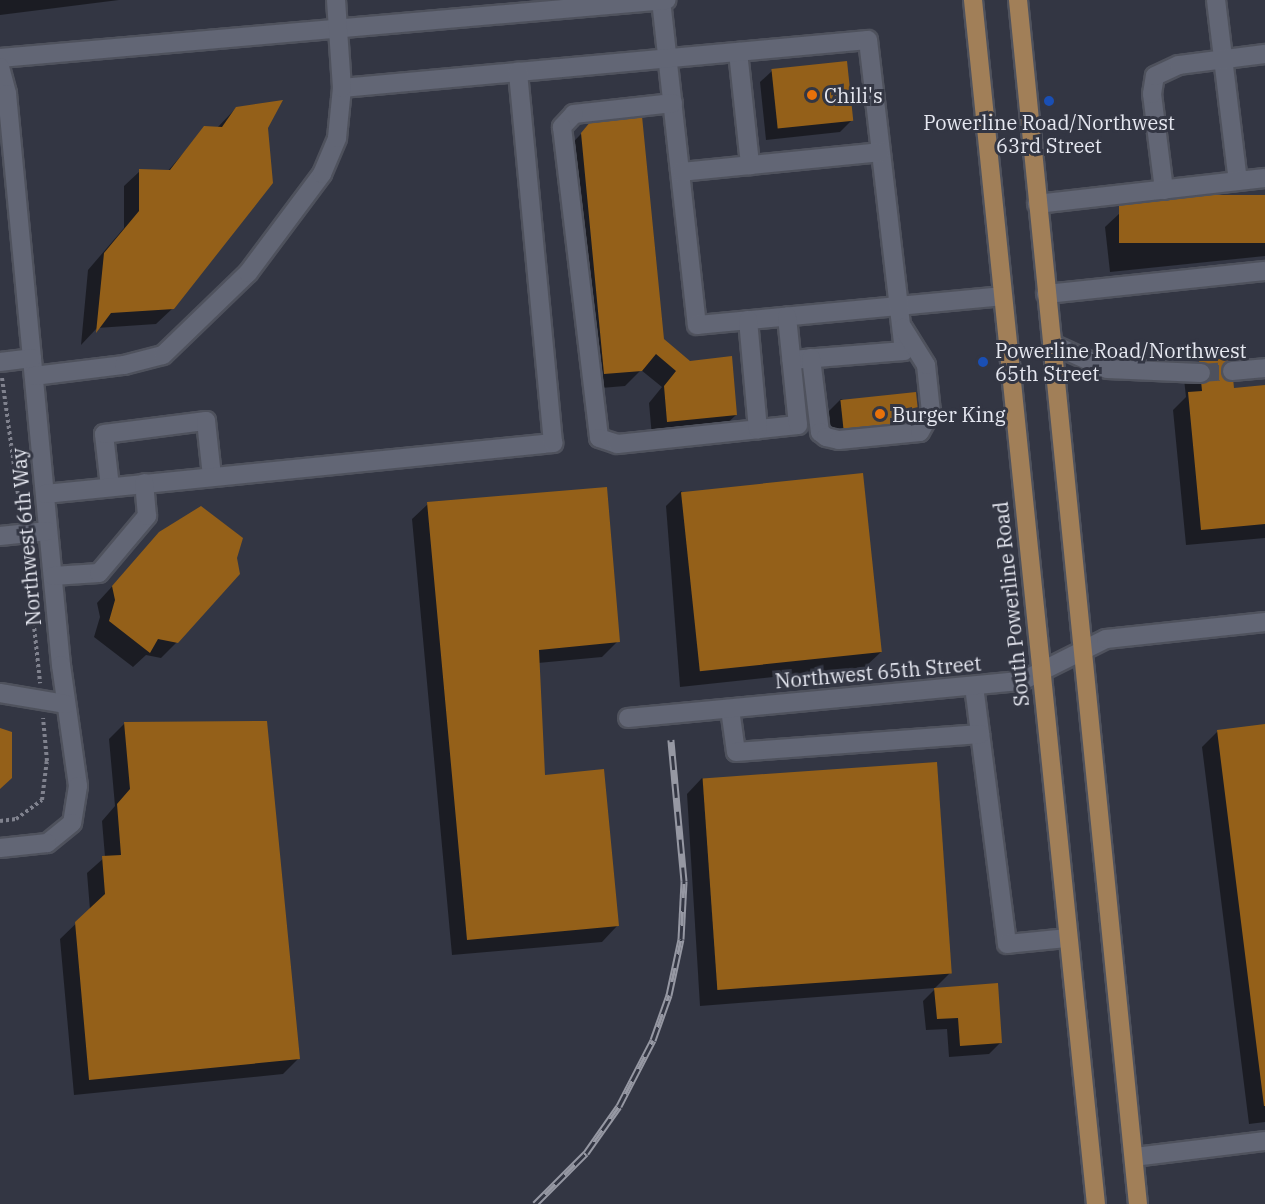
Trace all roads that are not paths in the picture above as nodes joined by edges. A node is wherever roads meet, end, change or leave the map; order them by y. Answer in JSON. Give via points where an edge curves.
{"nodes":[{"id":1,"x":336,"y":0,"type":"edge"},
{"id":2,"x":661,"y":0,"type":"edge"},
{"id":3,"x":666,"y":0,"type":"edge"},
{"id":4,"x":973,"y":0,"type":"edge"},
{"id":5,"x":1018,"y":0,"type":"edge"},
{"id":6,"x":1216,"y":0,"type":"edge"},
{"id":7,"x":339,"y":28,"type":"junction"},
{"id":8,"x":738,"y":52,"type":"junction"},
{"id":9,"x":1265,"y":54,"type":"edge"},
{"id":10,"x":0,"y":58,"type":"edge"},
{"id":11,"x":668,"y":59,"type":"junction"},
{"id":12,"x":1224,"y":60,"type":"junction"},
{"id":13,"x":0,"y":67,"type":"edge"},
{"id":14,"x":518,"y":72,"type":"junction"},
{"id":15,"x":342,"y":88,"type":"junction"},
{"id":16,"x":673,"y":103,"type":"junction"},
{"id":17,"x":880,"y":152,"type":"junction"},
{"id":18,"x":750,"y":165,"type":"junction"},
{"id":19,"x":681,"y":172,"type":"junction"},
{"id":20,"x":1265,"y":178,"type":"edge"},
{"id":21,"x":1238,"y":181,"type":"junction"},
{"id":22,"x":1164,"y":189,"type":"junction"},
{"id":23,"x":1037,"y":204,"type":"junction"},
{"id":24,"x":1265,"y":271,"type":"edge"},
{"id":25,"x":1046,"y":294,"type":"junction"},
{"id":26,"x":1003,"y":296,"type":"junction"},
{"id":27,"x":896,"y":306,"type":"junction"},
{"id":28,"x":787,"y":317,"type":"junction"},
{"id":29,"x":748,"y":320,"type":"junction"},
{"id":30,"x":902,"y":326,"type":"junction"},
{"id":31,"x":1052,"y":345,"type":"junction"},
{"id":32,"x":811,"y":358,"type":"junction"},
{"id":33,"x":791,"y":360,"type":"junction"},
{"id":34,"x":0,"y":362,"type":"edge"},
{"id":35,"x":33,"y":367,"type":"junction"},
{"id":36,"x":1265,"y":368,"type":"edge"},
{"id":37,"x":1232,"y":371,"type":"tunnel mouth"},
{"id":38,"x":1201,"y":373,"type":"tunnel mouth"},
{"id":39,"x":758,"y":430,"type":"junction"},
{"id":40,"x":212,"y":476,"type":"junction"},
{"id":41,"x":144,"y":483,"type":"junction"},
{"id":42,"x":110,"y":487,"type":"junction"},
{"id":43,"x":45,"y":494,"type":"junction"},
{"id":44,"x":48,"y":531,"type":"junction"},
{"id":45,"x":0,"y":536,"type":"edge"},
{"id":46,"x":53,"y":576,"type":"junction"},
{"id":47,"x":1265,"y":622,"type":"edge"},
{"id":48,"x":1083,"y":651,"type":"junction"},
{"id":49,"x":1041,"y":672,"type":"junction"},
{"id":50,"x":974,"y":686,"type":"junction"},
{"id":51,"x":0,"y":693,"type":"edge"},
{"id":52,"x":66,"y":704,"type":"junction"},
{"id":53,"x":730,"y":709,"type":"junction"},
{"id":54,"x":628,"y":718,"type":"dead end"},
{"id":55,"x":980,"y":734,"type":"junction"},
{"id":56,"x":0,"y":848,"type":"edge"},
{"id":57,"x":1067,"y":938,"type":"junction"},
{"id":58,"x":1265,"y":1141,"type":"edge"},
{"id":59,"x":1134,"y":1157,"type":"junction"},
{"id":60,"x":1096,"y":1204,"type":"edge"},
{"id":61,"x":1138,"y":1204,"type":"edge"}],
"edges":[{"from":1,"to":7,"type":"street"},
{"from":2,"to":3,"type":"street"},
{"from":2,"to":7,"type":"street"},
{"from":2,"to":11,"type":"street"},
{"from":4,"to":26,"type":"main road","name":"South Powerline Road"},
{"from":5,"to":23,"type":"main road"},
{"from":6,"to":12,"type":"street"},
{"from":7,"to":10,"type":"street"},
{"from":7,"to":15,"type":"street"},
{"from":8,"to":11,"type":"street"},
{"from":8,"to":17,"type":"street","via":[[868,40]]},
{"from":8,"to":18,"type":"street"},
{"from":9,"to":12,"type":"street"},
{"from":11,"to":14,"type":"street"},
{"from":11,"to":16,"type":"street"},
{"from":12,"to":21,"type":"street"},
{"from":12,"to":22,"type":"street","via":[[1179,65],[1155,76],[1152,94]]},
{"from":13,"to":35,"type":"street","name":"Northwest 6th Way","via":[[7,94]]},
{"from":14,"to":15,"type":"street"},
{"from":14,"to":40,"type":"street","via":[[553,443]]},
{"from":15,"to":35,"type":"street","via":[[337,138],[322,174],[248,273],[206,317],[163,355],[124,365]]},
{"from":16,"to":19,"type":"street"},
{"from":16,"to":39,"type":"street","via":[[574,114],[562,127],[599,438],[617,444]]},
{"from":17,"to":18,"type":"street"},
{"from":17,"to":27,"type":"street"},
{"from":18,"to":19,"type":"street"},
{"from":19,"to":29,"type":"street","via":[[697,325]]},
{"from":20,"to":21,"type":"street"},
{"from":21,"to":22,"type":"street"},
{"from":22,"to":23,"type":"street"},
{"from":23,"to":25,"type":"main road"},
{"from":24,"to":25,"type":"street"},
{"from":25,"to":31,"type":"main road"},
{"from":26,"to":27,"type":"street"},
{"from":26,"to":49,"type":"main road","name":"South Powerline Road"},
{"from":27,"to":28,"type":"street"},
{"from":27,"to":30,"type":"street"},
{"from":28,"to":29,"type":"street"},
{"from":28,"to":33,"type":"street"},
{"from":29,"to":39,"type":"street"},
{"from":30,"to":32,"type":"street","via":[[904,351]]},
{"from":30,"to":32,"type":"street","via":[[926,365],[931,412],[920,432],[839,440],[826,437],[820,432]]},
{"from":31,"to":38,"type":"street","via":[[1107,369]]},
{"from":31,"to":48,"type":"main road"},
{"from":32,"to":33,"type":"street"},
{"from":33,"to":39,"type":"street","via":[[798,425]]},
{"from":34,"to":35,"type":"street"},
{"from":35,"to":43,"type":"street","name":"Northwest 6th Way"},
{"from":36,"to":37,"type":"street"},
{"from":40,"to":41,"type":"street"},
{"from":40,"to":42,"type":"street","via":[[206,421],[104,434]]},
{"from":41,"to":42,"type":"street"},
{"from":41,"to":46,"type":"street","via":[[147,516],[99,573]]},
{"from":42,"to":43,"type":"street"},
{"from":43,"to":44,"type":"street","name":"Northwest 6th Way"},
{"from":44,"to":45,"type":"street"},
{"from":44,"to":46,"type":"street","name":"Northwest 6th Way"},
{"from":46,"to":52,"type":"street","name":"Northwest 6th Way"},
{"from":47,"to":48,"type":"street","name":"Northwest 65th Street","via":[[1106,639]]},
{"from":48,"to":49,"type":"street","name":"Northwest 65th Street"},
{"from":48,"to":59,"type":"main road"},
{"from":49,"to":50,"type":"street","name":"Northwest 65th Street","via":[[1022,681]]},
{"from":49,"to":57,"type":"main road","name":"South Powerline Road"},
{"from":50,"to":53,"type":"street","name":"Northwest 65th Street"},
{"from":50,"to":55,"type":"street"},
{"from":51,"to":52,"type":"street"},
{"from":52,"to":56,"type":"street","name":"Northwest 6th Way","via":[[78,786],[72,823],[47,843]]},
{"from":53,"to":54,"type":"street","name":"Northwest 65th Street"},
{"from":53,"to":55,"type":"street","via":[[736,752]]},
{"from":55,"to":57,"type":"street","via":[[1007,944]]},
{"from":57,"to":60,"type":"main road","name":"South Powerline Road"},
{"from":58,"to":59,"type":"street"},
{"from":59,"to":61,"type":"main road"}]}
